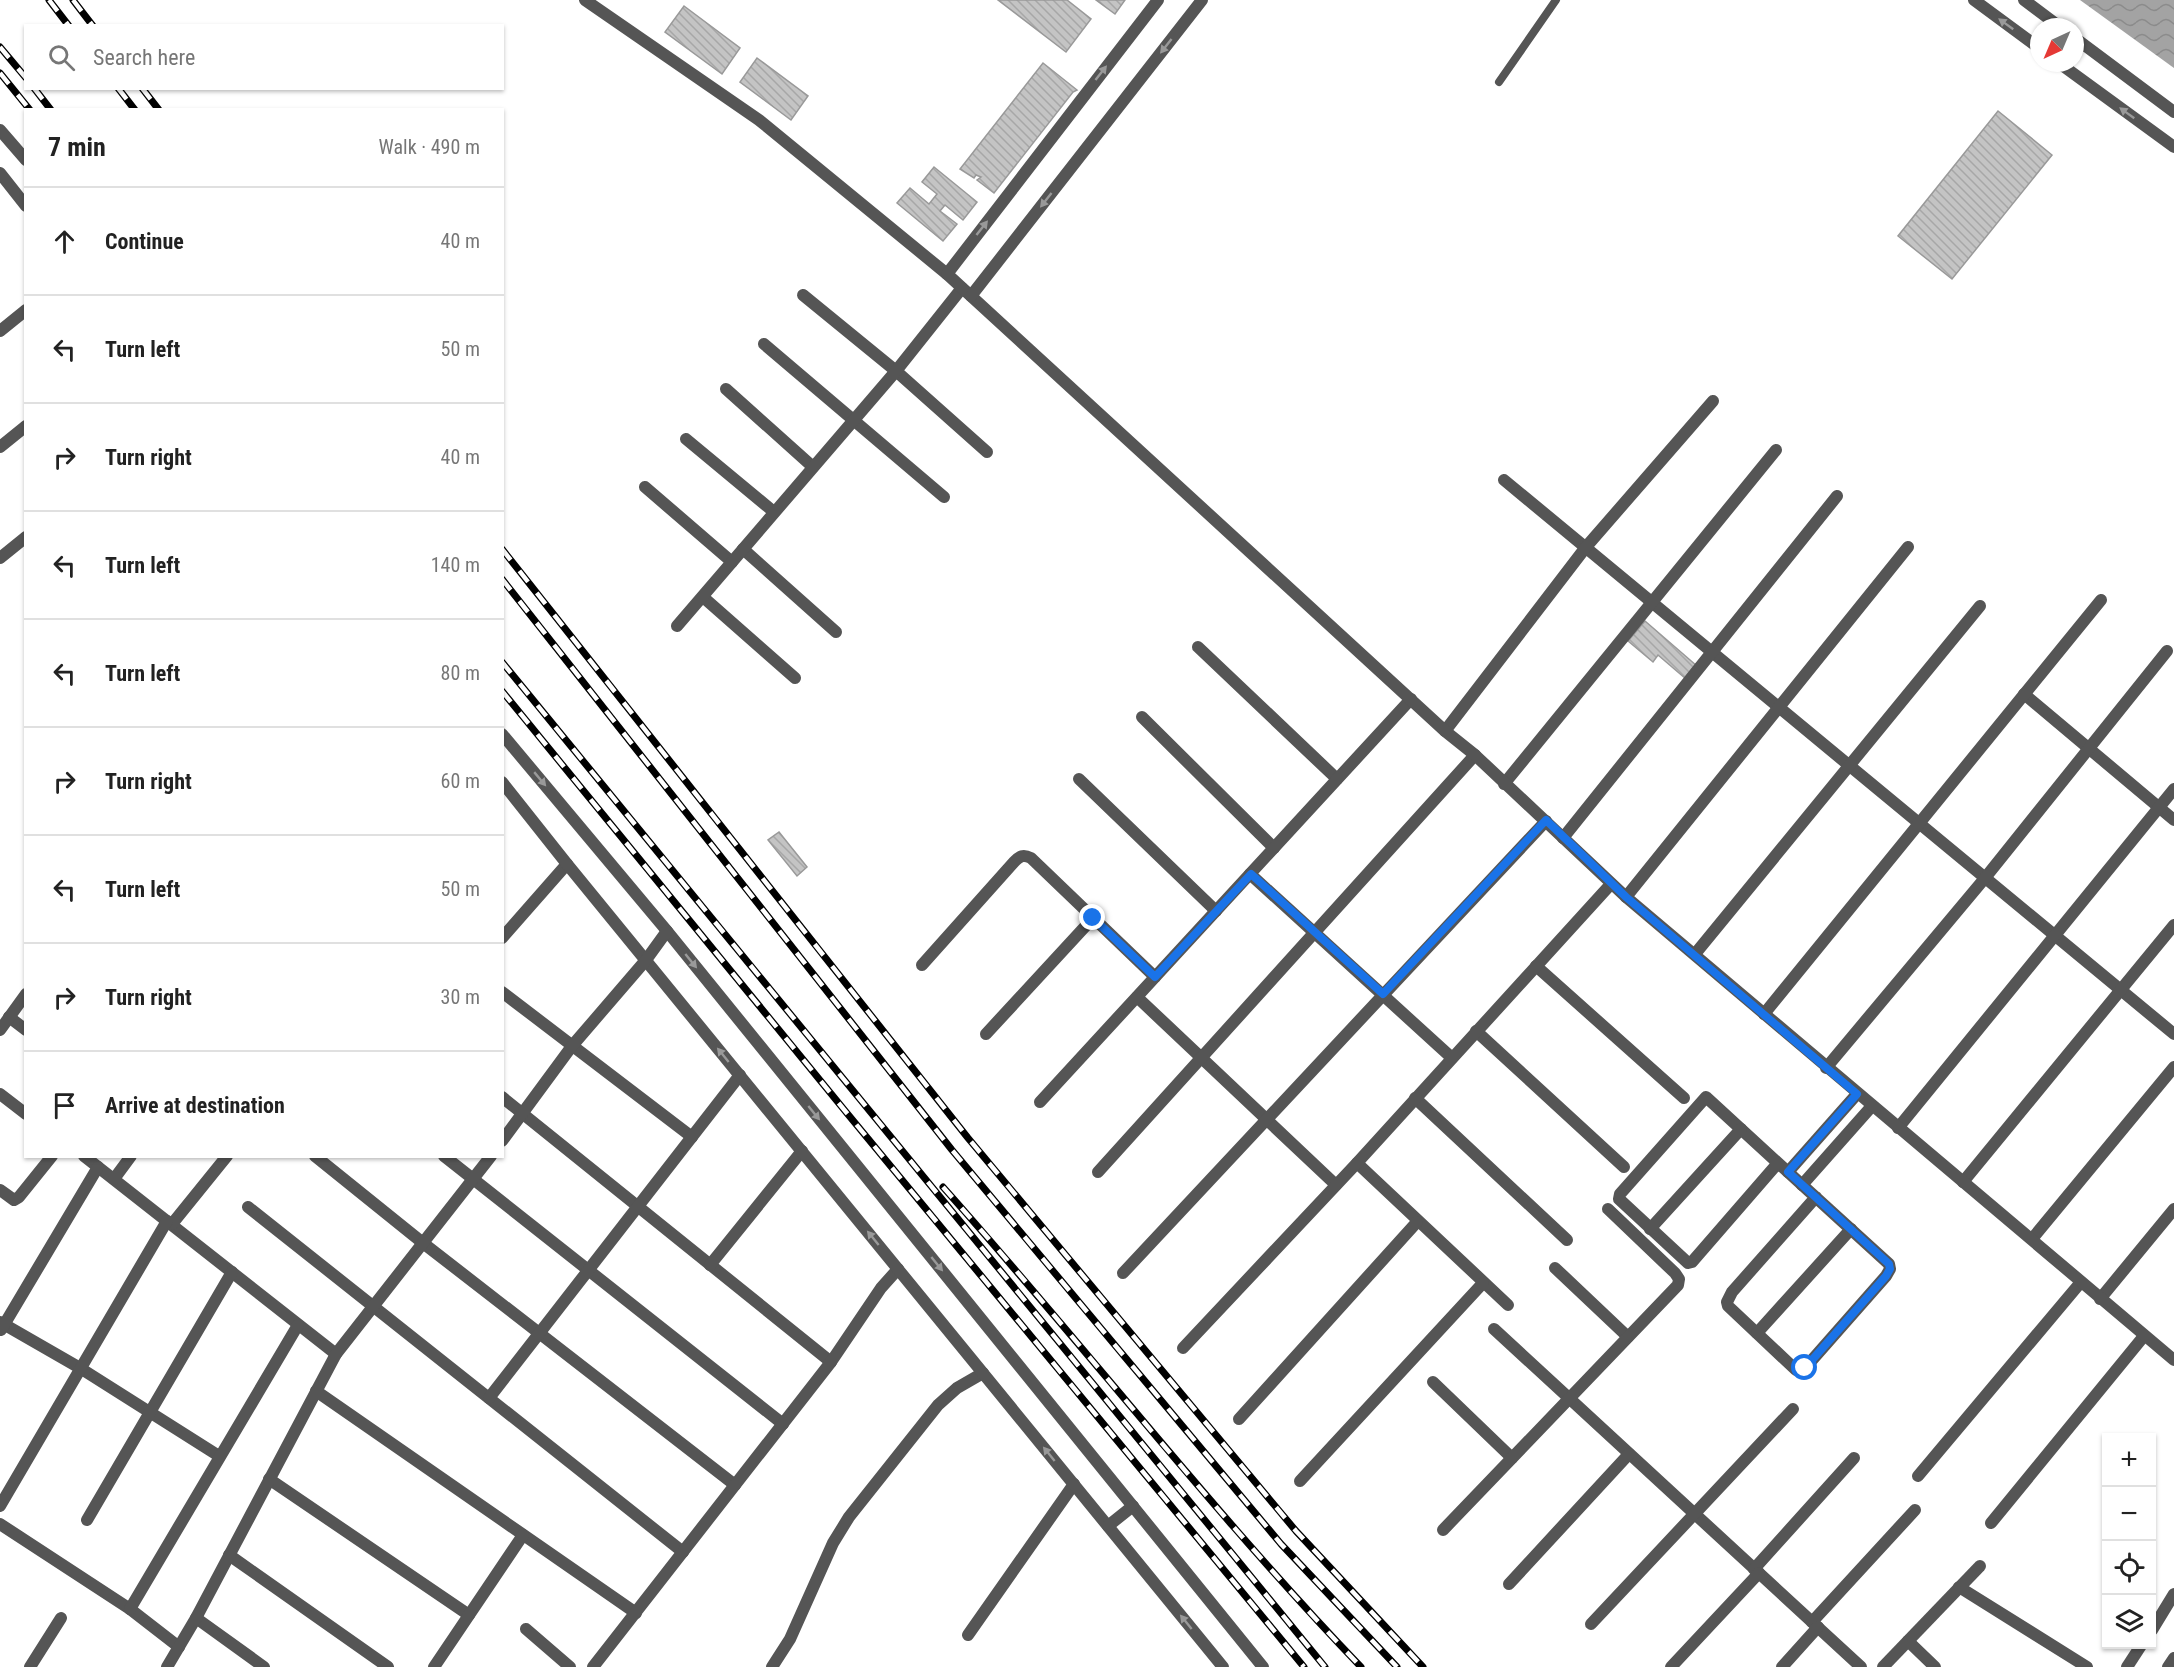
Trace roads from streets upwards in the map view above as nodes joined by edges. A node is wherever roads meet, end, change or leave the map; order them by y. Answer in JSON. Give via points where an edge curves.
{"nodes":[{"id":1,"x":585,"y":0,"type":"edge"},
{"id":2,"x":1158,"y":0,"type":"edge"},
{"id":3,"x":1202,"y":0,"type":"edge"},
{"id":4,"x":1974,"y":0,"type":"edge"},
{"id":5,"x":2024,"y":0,"type":"edge"},
{"id":6,"x":2048,"y":18,"type":"edge"},
{"id":7,"x":2030,"y":41,"type":"edge"},
{"id":8,"x":2084,"y":45,"type":"edge"},
{"id":9,"x":2071,"y":72,"type":"edge"},
{"id":10,"x":2174,"y":112,"type":"edge"},
{"id":11,"x":0,"y":130,"type":"edge"},
{"id":12,"x":2174,"y":147,"type":"edge"},
{"id":13,"x":24,"y":158,"type":"edge"},
{"id":14,"x":0,"y":173,"type":"edge"},
{"id":15,"x":24,"y":203,"type":"edge"},
{"id":16,"x":947,"y":274,"type":"junction"},
{"id":17,"x":966,"y":292,"type":"junction"},
{"id":18,"x":803,"y":295,"type":"dead end"},
{"id":19,"x":24,"y":312,"type":"edge"},
{"id":20,"x":0,"y":331,"type":"edge"},
{"id":21,"x":764,"y":344,"type":"dead end"},
{"id":22,"x":896,"y":371,"type":"junction"},
{"id":23,"x":726,"y":389,"type":"dead end"},
{"id":24,"x":1713,"y":401,"type":"dead end"},
{"id":25,"x":853,"y":420,"type":"junction"},
{"id":26,"x":24,"y":428,"type":"edge"},
{"id":27,"x":686,"y":439,"type":"dead end"},
{"id":28,"x":0,"y":447,"type":"edge"},
{"id":29,"x":1776,"y":450,"type":"dead end"},
{"id":30,"x":987,"y":452,"type":"dead end"},
{"id":31,"x":813,"y":467,"type":"junction"},
{"id":32,"x":1504,"y":480,"type":"dead end"},
{"id":33,"x":645,"y":487,"type":"dead end"},
{"id":34,"x":1837,"y":496,"type":"dead end"},
{"id":35,"x":944,"y":497,"type":"dead end"},
{"id":36,"x":774,"y":512,"type":"junction"},
{"id":37,"x":24,"y":539,"type":"edge"},
{"id":38,"x":1908,"y":546,"type":"dead end"},
{"id":39,"x":1586,"y":547,"type":"junction"},
{"id":40,"x":743,"y":549,"type":"junction"},
{"id":41,"x":0,"y":558,"type":"edge"},
{"id":42,"x":732,"y":562,"type":"junction"},
{"id":43,"x":703,"y":597,"type":"junction"},
{"id":44,"x":2101,"y":600,"type":"dead end"},
{"id":45,"x":1652,"y":602,"type":"junction"},
{"id":46,"x":1980,"y":606,"type":"dead end"},
{"id":47,"x":677,"y":626,"type":"dead end"},
{"id":48,"x":836,"y":632,"type":"dead end"},
{"id":49,"x":1198,"y":647,"type":"dead end"},
{"id":50,"x":2167,"y":651,"type":"dead end"},
{"id":51,"x":1712,"y":652,"type":"junction"},
{"id":52,"x":795,"y":678,"type":"dead end"},
{"id":53,"x":2024,"y":694,"type":"junction"},
{"id":54,"x":1411,"y":699,"type":"junction"},
{"id":55,"x":1779,"y":707,"type":"junction"},
{"id":56,"x":1142,"y":717,"type":"dead end"},
{"id":57,"x":1445,"y":731,"type":"junction"},
{"id":58,"x":504,"y":736,"type":"edge"},
{"id":59,"x":2089,"y":749,"type":"junction"},
{"id":60,"x":1475,"y":755,"type":"junction"},
{"id":61,"x":1849,"y":765,"type":"junction"},
{"id":62,"x":1079,"y":779,"type":"dead end"},
{"id":63,"x":1337,"y":779,"type":"junction"},
{"id":64,"x":1504,"y":784,"type":"junction"},
{"id":65,"x":504,"y":785,"type":"edge"},
{"id":66,"x":2174,"y":789,"type":"edge"},
{"id":67,"x":2158,"y":807,"type":"junction"},
{"id":68,"x":1546,"y":820,"type":"junction"},
{"id":69,"x":2174,"y":820,"type":"edge"},
{"id":70,"x":1919,"y":824,"type":"junction"},
{"id":71,"x":1563,"y":838,"type":"junction"},
{"id":72,"x":1274,"y":848,"type":"junction"},
{"id":73,"x":567,"y":864,"type":"junction"},
{"id":74,"x":1251,"y":874,"type":"junction"},
{"id":75,"x":1985,"y":878,"type":"junction"},
{"id":76,"x":1611,"y":884,"type":"junction"},
{"id":77,"x":1626,"y":897,"type":"junction"},
{"id":78,"x":1216,"y":911,"type":"junction"},
{"id":79,"x":1093,"y":918,"type":"junction"},
{"id":80,"x":2174,"y":925,"type":"edge"},
{"id":81,"x":667,"y":931,"type":"junction"},
{"id":82,"x":1315,"y":931,"type":"junction"},
{"id":83,"x":504,"y":936,"type":"edge"},
{"id":84,"x":2054,"y":936,"type":"junction"},
{"id":85,"x":1695,"y":954,"type":"junction"},
{"id":86,"x":646,"y":960,"type":"junction"},
{"id":87,"x":922,"y":965,"type":"dead end"},
{"id":88,"x":1536,"y":966,"type":"junction"},
{"id":89,"x":1155,"y":977,"type":"junction"},
{"id":90,"x":2121,"y":990,"type":"junction"},
{"id":91,"x":504,"y":994,"type":"edge"},
{"id":92,"x":1383,"y":994,"type":"junction"},
{"id":93,"x":24,"y":997,"type":"edge"},
{"id":94,"x":1137,"y":997,"type":"junction"},
{"id":95,"x":1764,"y":1014,"type":"junction"},
{"id":96,"x":9,"y":1017,"type":"junction"},
{"id":97,"x":24,"y":1028,"type":"edge"},
{"id":98,"x":0,"y":1030,"type":"edge"},
{"id":99,"x":1476,"y":1031,"type":"junction"},
{"id":100,"x":986,"y":1034,"type":"dead end"},
{"id":101,"x":2174,"y":1034,"type":"edge"},
{"id":102,"x":572,"y":1046,"type":"junction"},
{"id":103,"x":1202,"y":1057,"type":"junction"},
{"id":104,"x":1452,"y":1058,"type":"junction"},
{"id":105,"x":2174,"y":1067,"type":"edge"},
{"id":106,"x":1826,"y":1068,"type":"junction"},
{"id":107,"x":740,"y":1075,"type":"junction"},
{"id":108,"x":0,"y":1094,"type":"edge"},
{"id":109,"x":1857,"y":1094,"type":"junction"},
{"id":110,"x":1415,"y":1098,"type":"junction"},
{"id":111,"x":1684,"y":1098,"type":"dead end"},
{"id":112,"x":504,"y":1099,"type":"edge"},
{"id":113,"x":1040,"y":1102,"type":"dead end"},
{"id":114,"x":1872,"y":1106,"type":"junction"},
{"id":115,"x":24,"y":1112,"type":"edge"},
{"id":116,"x":523,"y":1113,"type":"junction"},
{"id":117,"x":1267,"y":1119,"type":"junction"},
{"id":118,"x":1898,"y":1128,"type":"junction"},
{"id":119,"x":1741,"y":1129,"type":"junction"},
{"id":120,"x":692,"y":1137,"type":"junction"},
{"id":121,"x":504,"y":1138,"type":"edge"},
{"id":122,"x":802,"y":1151,"type":"junction"},
{"id":123,"x":50,"y":1158,"type":"edge"},
{"id":124,"x":87,"y":1158,"type":"edge"},
{"id":125,"x":130,"y":1158,"type":"edge"},
{"id":126,"x":225,"y":1158,"type":"edge"},
{"id":127,"x":317,"y":1158,"type":"edge"},
{"id":128,"x":446,"y":1158,"type":"edge"},
{"id":129,"x":490,"y":1158,"type":"edge"},
{"id":130,"x":1357,"y":1163,"type":"junction"},
{"id":131,"x":98,"y":1167,"type":"junction"},
{"id":132,"x":1624,"y":1167,"type":"dead end"},
{"id":133,"x":1783,"y":1168,"type":"junction"},
{"id":134,"x":1098,"y":1172,"type":"dead end"},
{"id":135,"x":114,"y":1179,"type":"junction"},
{"id":136,"x":474,"y":1180,"type":"junction"},
{"id":137,"x":1963,"y":1182,"type":"junction"},
{"id":138,"x":1336,"y":1185,"type":"junction"},
{"id":139,"x":1802,"y":1185,"type":"junction"},
{"id":140,"x":0,"y":1190,"type":"edge"},
{"id":141,"x":1816,"y":1197,"type":"junction"},
{"id":142,"x":638,"y":1206,"type":"junction"},
{"id":143,"x":248,"y":1207,"type":"dead end"},
{"id":144,"x":1608,"y":1209,"type":"dead end"},
{"id":145,"x":2174,"y":1209,"type":"edge"},
{"id":146,"x":170,"y":1222,"type":"junction"},
{"id":147,"x":1417,"y":1222,"type":"junction"},
{"id":148,"x":1650,"y":1229,"type":"junction"},
{"id":149,"x":1851,"y":1229,"type":"junction"},
{"id":150,"x":2032,"y":1239,"type":"junction"},
{"id":151,"x":1567,"y":1240,"type":"dead end"},
{"id":152,"x":423,"y":1243,"type":"junction"},
{"id":153,"x":710,"y":1265,"type":"junction"},
{"id":154,"x":1555,"y":1268,"type":"dead end"},
{"id":155,"x":898,"y":1269,"type":"junction"},
{"id":156,"x":588,"y":1270,"type":"junction"},
{"id":157,"x":232,"y":1272,"type":"junction"},
{"id":158,"x":1123,"y":1273,"type":"dead end"},
{"id":159,"x":2081,"y":1282,"type":"junction"},
{"id":160,"x":1483,"y":1283,"type":"junction"},
{"id":161,"x":2100,"y":1299,"type":"junction"},
{"id":162,"x":1508,"y":1305,"type":"dead end"},
{"id":163,"x":373,"y":1306,"type":"junction"},
{"id":164,"x":298,"y":1325,"type":"junction"},
{"id":165,"x":1,"y":1326,"type":"edge"},
{"id":166,"x":1494,"y":1329,"type":"dead end"},
{"id":167,"x":540,"y":1333,"type":"junction"},
{"id":168,"x":1757,"y":1333,"type":"junction"},
{"id":169,"x":2144,"y":1336,"type":"junction"},
{"id":170,"x":1628,"y":1337,"type":"junction"},
{"id":171,"x":1183,"y":1348,"type":"dead end"},
{"id":172,"x":336,"y":1354,"type":"junction"},
{"id":173,"x":2172,"y":1354,"type":"edge"},
{"id":174,"x":831,"y":1362,"type":"junction"},
{"id":175,"x":80,"y":1368,"type":"junction"},
{"id":176,"x":983,"y":1373,"type":"junction"},
{"id":177,"x":1433,"y":1382,"type":"dead end"},
{"id":178,"x":316,"y":1391,"type":"junction"},
{"id":179,"x":489,"y":1398,"type":"junction"},
{"id":180,"x":1569,"y":1399,"type":"junction"},
{"id":181,"x":1793,"y":1409,"type":"dead end"},
{"id":182,"x":150,"y":1413,"type":"junction"},
{"id":183,"x":1239,"y":1419,"type":"dead end"},
{"id":184,"x":783,"y":1424,"type":"junction"},
{"id":185,"x":1629,"y":1454,"type":"junction"},
{"id":186,"x":219,"y":1456,"type":"junction"},
{"id":187,"x":1512,"y":1458,"type":"junction"},
{"id":188,"x":1854,"y":1458,"type":"dead end"},
{"id":189,"x":1918,"y":1476,"type":"dead end"},
{"id":190,"x":270,"y":1479,"type":"junction"},
{"id":191,"x":1300,"y":1481,"type":"dead end"},
{"id":192,"x":1074,"y":1484,"type":"junction"},
{"id":193,"x":735,"y":1485,"type":"junction"},
{"id":194,"x":0,"y":1506,"type":"edge"},
{"id":195,"x":1133,"y":1506,"type":"junction"},
{"id":196,"x":1915,"y":1510,"type":"dead end"},
{"id":197,"x":1694,"y":1513,"type":"junction"},
{"id":198,"x":87,"y":1520,"type":"dead end"},
{"id":199,"x":1991,"y":1523,"type":"dead end"},
{"id":200,"x":0,"y":1524,"type":"edge"},
{"id":201,"x":1108,"y":1526,"type":"junction"},
{"id":202,"x":1443,"y":1530,"type":"dead end"},
{"id":203,"x":523,"y":1535,"type":"junction"},
{"id":204,"x":683,"y":1552,"type":"junction"},
{"id":205,"x":230,"y":1555,"type":"junction"},
{"id":206,"x":1980,"y":1566,"type":"dead end"},
{"id":207,"x":1757,"y":1571,"type":"junction"},
{"id":208,"x":1509,"y":1584,"type":"dead end"},
{"id":209,"x":1959,"y":1587,"type":"junction"},
{"id":210,"x":2174,"y":1594,"type":"edge"},
{"id":211,"x":129,"y":1609,"type":"junction"},
{"id":212,"x":636,"y":1613,"type":"junction"},
{"id":213,"x":469,"y":1615,"type":"junction"},
{"id":214,"x":61,"y":1618,"type":"dead end"},
{"id":215,"x":196,"y":1618,"type":"junction"},
{"id":216,"x":2156,"y":1621,"type":"edge"},
{"id":217,"x":1591,"y":1624,"type":"dead end"},
{"id":218,"x":1815,"y":1625,"type":"junction"},
{"id":219,"x":526,"y":1629,"type":"dead end"},
{"id":220,"x":968,"y":1635,"type":"dead end"},
{"id":221,"x":1908,"y":1641,"type":"junction"},
{"id":222,"x":179,"y":1647,"type":"junction"},
{"id":223,"x":2139,"y":1649,"type":"edge"},
{"id":224,"x":2174,"y":1658,"type":"edge"},
{"id":225,"x":250,"y":1663,"type":"edge"},
{"id":226,"x":30,"y":1667,"type":"edge"},
{"id":227,"x":167,"y":1667,"type":"edge"},
{"id":228,"x":264,"y":1667,"type":"edge"},
{"id":229,"x":388,"y":1667,"type":"edge"},
{"id":230,"x":434,"y":1667,"type":"edge"},
{"id":231,"x":570,"y":1667,"type":"edge"},
{"id":232,"x":593,"y":1667,"type":"edge"},
{"id":233,"x":772,"y":1667,"type":"edge"},
{"id":234,"x":1223,"y":1667,"type":"edge"},
{"id":235,"x":1263,"y":1667,"type":"edge"},
{"id":236,"x":1671,"y":1667,"type":"edge"},
{"id":237,"x":1782,"y":1667,"type":"edge"},
{"id":238,"x":1861,"y":1667,"type":"edge"},
{"id":239,"x":1883,"y":1667,"type":"edge"},
{"id":240,"x":1935,"y":1667,"type":"edge"},
{"id":241,"x":2086,"y":1667,"type":"edge"},
{"id":242,"x":2127,"y":1667,"type":"edge"},
{"id":243,"x":2168,"y":1667,"type":"edge"}],
"edges":[{"from":1,"to":16,"type":"street","via":[[759,120]]},
{"from":16,"to":2,"type":"street","one_way":true},
{"from":3,"to":17,"type":"street","one_way":true},
{"from":7,"to":4,"type":"street","one_way":true},
{"from":5,"to":6,"type":"street"},
{"from":8,"to":10,"type":"street"},
{"from":12,"to":9,"type":"street","one_way":true},
{"from":11,"to":13,"type":"street"},
{"from":14,"to":15,"type":"street"},
{"from":16,"to":17,"type":"street"},
{"from":17,"to":22,"type":"street"},
{"from":17,"to":54,"type":"street"},
{"from":18,"to":22,"type":"street"},
{"from":19,"to":20,"type":"street"},
{"from":21,"to":25,"type":"street"},
{"from":22,"to":25,"type":"street"},
{"from":22,"to":30,"type":"street"},
{"from":23,"to":31,"type":"street"},
{"from":24,"to":39,"type":"street"},
{"from":25,"to":31,"type":"street"},
{"from":25,"to":35,"type":"street"},
{"from":26,"to":28,"type":"street"},
{"from":27,"to":36,"type":"street"},
{"from":29,"to":45,"type":"street"},
{"from":31,"to":36,"type":"street"},
{"from":32,"to":39,"type":"street"},
{"from":33,"to":42,"type":"street"},
{"from":34,"to":51,"type":"street"},
{"from":36,"to":40,"type":"street"},
{"from":37,"to":41,"type":"street"},
{"from":38,"to":55,"type":"street"},
{"from":39,"to":45,"type":"street"},
{"from":39,"to":57,"type":"street"},
{"from":40,"to":42,"type":"street"},
{"from":40,"to":48,"type":"street"},
{"from":42,"to":43,"type":"street"},
{"from":43,"to":47,"type":"street"},
{"from":43,"to":52,"type":"street"},
{"from":44,"to":53,"type":"street"},
{"from":45,"to":51,"type":"street"},
{"from":45,"to":64,"type":"street"},
{"from":46,"to":61,"type":"street"},
{"from":49,"to":63,"type":"street"},
{"from":50,"to":59,"type":"street"},
{"from":51,"to":55,"type":"street"},
{"from":51,"to":71,"type":"street"},
{"from":53,"to":59,"type":"street"},
{"from":53,"to":70,"type":"street"},
{"from":54,"to":57,"type":"street"},
{"from":54,"to":63,"type":"street"},
{"from":55,"to":61,"type":"street"},
{"from":55,"to":77,"type":"street"},
{"from":56,"to":72,"type":"street"},
{"from":57,"to":60,"type":"street"},
{"from":58,"to":81,"type":"street","one_way":true},
{"from":59,"to":67,"type":"street"},
{"from":59,"to":75,"type":"street"},
{"from":60,"to":64,"type":"street"},
{"from":60,"to":82,"type":"street"},
{"from":61,"to":70,"type":"street"},
{"from":61,"to":85,"type":"street"},
{"from":62,"to":78,"type":"street"},
{"from":63,"to":72,"type":"street"},
{"from":64,"to":68,"type":"street"},
{"from":65,"to":73,"type":"street"},
{"from":66,"to":67,"type":"street"},
{"from":67,"to":69,"type":"street"},
{"from":67,"to":84,"type":"street"},
{"from":68,"to":71,"type":"street"},
{"from":68,"to":92,"type":"street"},
{"from":70,"to":75,"type":"street"},
{"from":70,"to":95,"type":"street"},
{"from":71,"to":76,"type":"street"},
{"from":72,"to":74,"type":"street"},
{"from":73,"to":83,"type":"street"},
{"from":73,"to":86,"type":"street"},
{"from":74,"to":78,"type":"street"},
{"from":74,"to":82,"type":"street"},
{"from":75,"to":84,"type":"street"},
{"from":75,"to":106,"type":"street"},
{"from":76,"to":77,"type":"street"},
{"from":76,"to":88,"type":"street"},
{"from":77,"to":85,"type":"street"},
{"from":78,"to":89,"type":"street"},
{"from":79,"to":87,"type":"street","via":[[1031,858],[1020,856]]},
{"from":79,"to":89,"type":"street"},
{"from":79,"to":100,"type":"street"},
{"from":80,"to":90,"type":"street"},
{"from":81,"to":86,"type":"street"},
{"from":81,"to":195,"type":"street","one_way":true},
{"from":82,"to":92,"type":"street"},
{"from":82,"to":103,"type":"street"},
{"from":84,"to":90,"type":"street"},
{"from":84,"to":118,"type":"street"},
{"from":85,"to":95,"type":"street"},
{"from":86,"to":102,"type":"street"},
{"from":107,"to":86,"type":"street","one_way":true},
{"from":88,"to":99,"type":"street"},
{"from":88,"to":111,"type":"street"},
{"from":89,"to":94,"type":"street"},
{"from":90,"to":101,"type":"street"},
{"from":90,"to":137,"type":"street"},
{"from":91,"to":102,"type":"street"},
{"from":92,"to":104,"type":"street"},
{"from":92,"to":117,"type":"street"},
{"from":93,"to":96,"type":"street"},
{"from":94,"to":103,"type":"street"},
{"from":94,"to":113,"type":"street"},
{"from":95,"to":106,"type":"street"},
{"from":96,"to":97,"type":"street"},
{"from":96,"to":98,"type":"street"},
{"from":99,"to":104,"type":"street"},
{"from":99,"to":132,"type":"street"},
{"from":102,"to":116,"type":"street"},
{"from":102,"to":120,"type":"street"},
{"from":103,"to":117,"type":"street"},
{"from":103,"to":134,"type":"street"},
{"from":104,"to":110,"type":"street"},
{"from":105,"to":150,"type":"street"},
{"from":106,"to":109,"type":"street"},
{"from":107,"to":120,"type":"street"},
{"from":107,"to":122,"type":"street"},
{"from":108,"to":115,"type":"street"},
{"from":109,"to":114,"type":"street"},
{"from":109,"to":133,"type":"street"},
{"from":110,"to":130,"type":"street"},
{"from":110,"to":151,"type":"street"},
{"from":112,"to":116,"type":"street"},
{"from":114,"to":118,"type":"street"},
{"from":114,"to":139,"type":"street"},
{"from":116,"to":121,"type":"street"},
{"from":116,"to":142,"type":"street"},
{"from":117,"to":138,"type":"street"},
{"from":117,"to":158,"type":"street"},
{"from":118,"to":137,"type":"street"},
{"from":119,"to":133,"type":"street"},
{"from":119,"to":148,"type":"street"},
{"from":119,"to":148,"type":"street","via":[[1706,1097],[1700,1101],[1620,1194],[1622,1204]]},
{"from":120,"to":142,"type":"street"},
{"from":122,"to":153,"type":"street"},
{"from":155,"to":122,"type":"street","one_way":true},
{"from":123,"to":140,"type":"street","via":[[19,1197],[14,1200]]},
{"from":124,"to":131,"type":"street"},
{"from":125,"to":135,"type":"street"},
{"from":126,"to":146,"type":"street"},
{"from":127,"to":152,"type":"street"},
{"from":128,"to":136,"type":"street"},
{"from":129,"to":136,"type":"street"},
{"from":130,"to":138,"type":"street"},
{"from":130,"to":147,"type":"street"},
{"from":131,"to":135,"type":"street"},
{"from":131,"to":165,"type":"street"},
{"from":133,"to":139,"type":"street"},
{"from":133,"to":148,"type":"street","via":[[1692,1262],[1685,1261]]},
{"from":135,"to":146,"type":"street"},
{"from":136,"to":152,"type":"street"},
{"from":136,"to":156,"type":"street"},
{"from":137,"to":150,"type":"street"},
{"from":138,"to":171,"type":"street"},
{"from":139,"to":141,"type":"street"},
{"from":141,"to":149,"type":"street"},
{"from":141,"to":168,"type":"street","via":[[1729,1297],[1728,1306]]},
{"from":142,"to":153,"type":"street"},
{"from":142,"to":156,"type":"street"},
{"from":143,"to":163,"type":"street"},
{"from":144,"to":170,"type":"street","via":[[1679,1279],[1673,1291]]},
{"from":145,"to":161,"type":"street"},
{"from":146,"to":157,"type":"street"},
{"from":146,"to":175,"type":"street"},
{"from":147,"to":160,"type":"street"},
{"from":147,"to":183,"type":"street"},
{"from":149,"to":168,"type":"street"},
{"from":149,"to":168,"type":"street","via":[[1890,1269],[1805,1368],[1796,1370]]},
{"from":150,"to":159,"type":"street"},
{"from":152,"to":163,"type":"street"},
{"from":152,"to":167,"type":"street"},
{"from":153,"to":174,"type":"street"},
{"from":154,"to":170,"type":"street"},
{"from":155,"to":174,"type":"street"},
{"from":155,"to":176,"type":"street"},
{"from":156,"to":167,"type":"street"},
{"from":156,"to":184,"type":"street"},
{"from":157,"to":164,"type":"street"},
{"from":157,"to":182,"type":"street"},
{"from":159,"to":161,"type":"street"},
{"from":159,"to":189,"type":"street"},
{"from":160,"to":162,"type":"street"},
{"from":160,"to":191,"type":"street"},
{"from":161,"to":169,"type":"street"},
{"from":163,"to":172,"type":"street"},
{"from":163,"to":179,"type":"street"},
{"from":164,"to":172,"type":"street"},
{"from":164,"to":186,"type":"street"},
{"from":165,"to":175,"type":"street"},
{"from":166,"to":180,"type":"street"},
{"from":167,"to":179,"type":"street"},
{"from":167,"to":193,"type":"street"},
{"from":169,"to":173,"type":"street"},
{"from":169,"to":199,"type":"street"},
{"from":170,"to":180,"type":"street"},
{"from":172,"to":178,"type":"street"},
{"from":174,"to":184,"type":"street"},
{"from":175,"to":182,"type":"street"},
{"from":175,"to":194,"type":"street"},
{"from":192,"to":176,"type":"street","one_way":true},
{"from":176,"to":233,"type":"street","via":[[938,1405],[849,1517],[833,1543],[790,1639]]},
{"from":177,"to":187,"type":"street"},
{"from":178,"to":190,"type":"street"},
{"from":178,"to":203,"type":"street"},
{"from":179,"to":204,"type":"street"},
{"from":180,"to":185,"type":"street"},
{"from":180,"to":187,"type":"street"},
{"from":181,"to":197,"type":"street"},
{"from":182,"to":186,"type":"street"},
{"from":182,"to":198,"type":"street"},
{"from":184,"to":193,"type":"street"},
{"from":185,"to":197,"type":"street"},
{"from":185,"to":208,"type":"street"},
{"from":186,"to":211,"type":"street"},
{"from":187,"to":202,"type":"street"},
{"from":188,"to":207,"type":"street"},
{"from":190,"to":205,"type":"street"},
{"from":190,"to":213,"type":"street"},
{"from":192,"to":201,"type":"street"},
{"from":192,"to":220,"type":"street"},
{"from":193,"to":204,"type":"street"},
{"from":195,"to":201,"type":"street"},
{"from":195,"to":235,"type":"street"},
{"from":196,"to":218,"type":"street"},
{"from":197,"to":207,"type":"street"},
{"from":197,"to":217,"type":"street"},
{"from":200,"to":211,"type":"street"},
{"from":234,"to":201,"type":"street","one_way":true},
{"from":203,"to":212,"type":"street"},
{"from":203,"to":213,"type":"street"},
{"from":204,"to":212,"type":"street"},
{"from":205,"to":215,"type":"street"},
{"from":205,"to":229,"type":"street"},
{"from":206,"to":209,"type":"street"},
{"from":207,"to":218,"type":"street"},
{"from":207,"to":236,"type":"street"},
{"from":209,"to":221,"type":"street"},
{"from":209,"to":241,"type":"street"},
{"from":210,"to":216,"type":"street"},
{"from":211,"to":222,"type":"street"},
{"from":212,"to":232,"type":"street"},
{"from":213,"to":230,"type":"street"},
{"from":214,"to":226,"type":"street"},
{"from":215,"to":222,"type":"street"},
{"from":215,"to":225,"type":"street"},
{"from":218,"to":237,"type":"street"},
{"from":218,"to":238,"type":"street"},
{"from":219,"to":231,"type":"street"},
{"from":221,"to":239,"type":"street"},
{"from":221,"to":240,"type":"street"},
{"from":222,"to":227,"type":"street"},
{"from":223,"to":242,"type":"street"},
{"from":224,"to":243,"type":"street"},
{"from":225,"to":228,"type":"street"}]}
